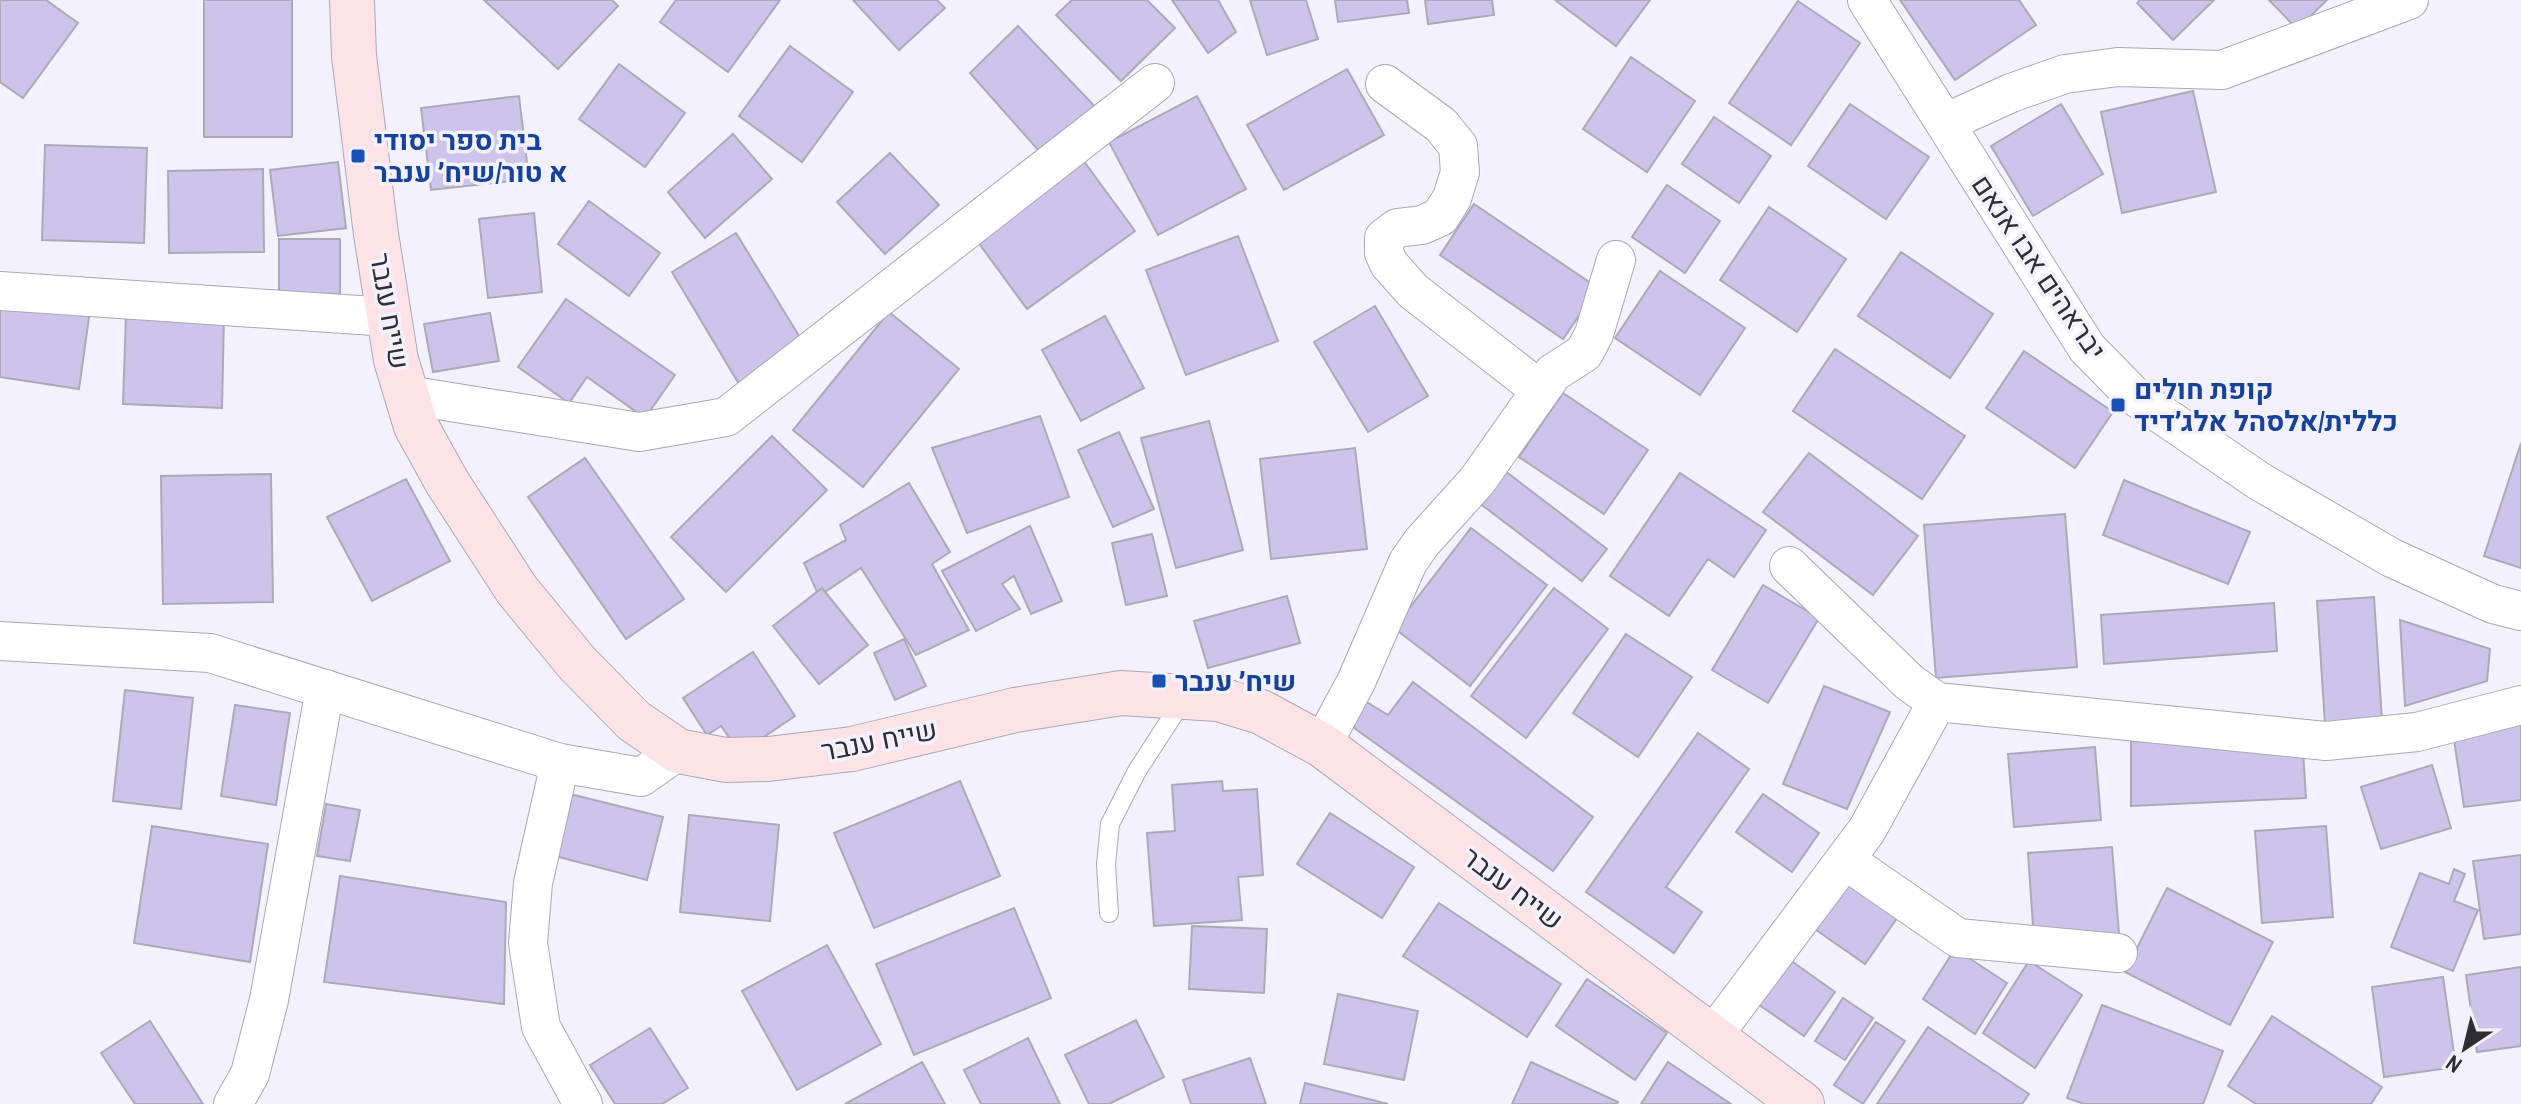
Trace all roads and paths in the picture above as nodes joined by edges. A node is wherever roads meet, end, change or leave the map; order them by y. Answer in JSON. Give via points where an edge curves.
{"nodes":[{"id":1,"x":352,"y":0,"type":"edge"},
{"id":2,"x":1867,"y":0,"type":"edge"},
{"id":3,"x":2390,"y":3,"type":"edge"},
{"id":4,"x":1155,"y":83,"type":"dead end"},
{"id":5,"x":1385,"y":84,"type":"dead end"},
{"id":6,"x":1945,"y":123,"type":"junction"},
{"id":7,"x":1616,"y":260,"type":"dead end"},
{"id":8,"x":0,"y":291,"type":"edge"},
{"id":9,"x":389,"y":317,"type":"junction"},
{"id":10,"x":1539,"y":389,"type":"junction"},
{"id":11,"x":407,"y":395,"type":"junction"},
{"id":12,"x":1789,"y":566,"type":"dead end"},
{"id":13,"x":2521,"y":611,"type":"edge"},
{"id":14,"x":0,"y":641,"type":"edge"},
{"id":15,"x":325,"y":689,"type":"junction"},
{"id":16,"x":1185,"y":697,"type":"junction"},
{"id":17,"x":1937,"y":702,"type":"junction"},
{"id":18,"x":2521,"y":705,"type":"edge"},
{"id":19,"x":1322,"y":745,"type":"junction"},
{"id":20,"x":678,"y":751,"type":"junction"},
{"id":21,"x":560,"y":763,"type":"junction"},
{"id":22,"x":1845,"y":860,"type":"junction"},
{"id":23,"x":1109,"y":913,"type":"dead end"},
{"id":24,"x":2118,"y":953,"type":"dead end"},
{"id":25,"x":1712,"y":1037,"type":"junction"},
{"id":26,"x":233,"y":1104,"type":"edge"},
{"id":27,"x":583,"y":1104,"type":"edge"},
{"id":28,"x":1802,"y":1104,"type":"edge"}],
"edges":[{"from":1,"to":9,"type":"street","name":"שייח ענבר","via":[[354,56]]},
{"from":2,"to":6,"type":"street","name":"יבראהים אבו אנאם"},
{"from":3,"to":6,"type":"street","via":[[2222,70],[2118,67],[2065,74]]},
{"from":4,"to":11,"type":"street","via":[[726,417],[639,432]]},
{"from":5,"to":10,"type":"street","via":[[1441,125],[1458,146],[1460,172],[1440,217],[1397,228],[1384,238],[1389,264],[1413,291]]},
{"from":6,"to":13,"type":"street","name":"יבראהים אבו אנאם","via":[[2087,348],[2133,395],[2259,481],[2392,558],[2493,604]]},
{"from":7,"to":10,"type":"street","via":[[1584,353]]},
{"from":8,"to":9,"type":"street"},
{"from":9,"to":11,"type":"street","name":"שייח ענבר"},
{"from":10,"to":19,"type":"street","via":[[1477,481],[1408,562]]},
{"from":11,"to":20,"type":"street","name":"שייח ענבר","via":[[416,426],[447,482],[517,590],[634,721]]},
{"from":12,"to":17,"type":"street","via":[[1909,682]]},
{"from":14,"to":15,"type":"street","via":[[210,653]]},
{"from":15,"to":21,"type":"street"},
{"from":15,"to":26,"type":"street","via":[[269,1000],[250,1074]]},
{"from":16,"to":19,"type":"street","name":"שייח ענבר","via":[[1218,699],[1261,712]]},
{"from":16,"to":20,"type":"street","name":"שייח ענבר","via":[[1121,693],[1015,710],[852,749],[768,759],[726,760]]},
{"from":16,"to":23,"type":"lane","via":[[1110,824]]},
{"from":17,"to":18,"type":"street","via":[[2326,741],[2417,732]]},
{"from":17,"to":22,"type":"street"},
{"from":19,"to":25,"type":"street","name":"שייח ענבר"},
{"from":20,"to":21,"type":"street","via":[[641,777]]},
{"from":21,"to":27,"type":"street","via":[[533,883],[528,943],[541,1027]]},
{"from":22,"to":24,"type":"street","via":[[1958,938]]},
{"from":22,"to":25,"type":"street"},
{"from":25,"to":28,"type":"street","name":"שייח ענבר"}]}
